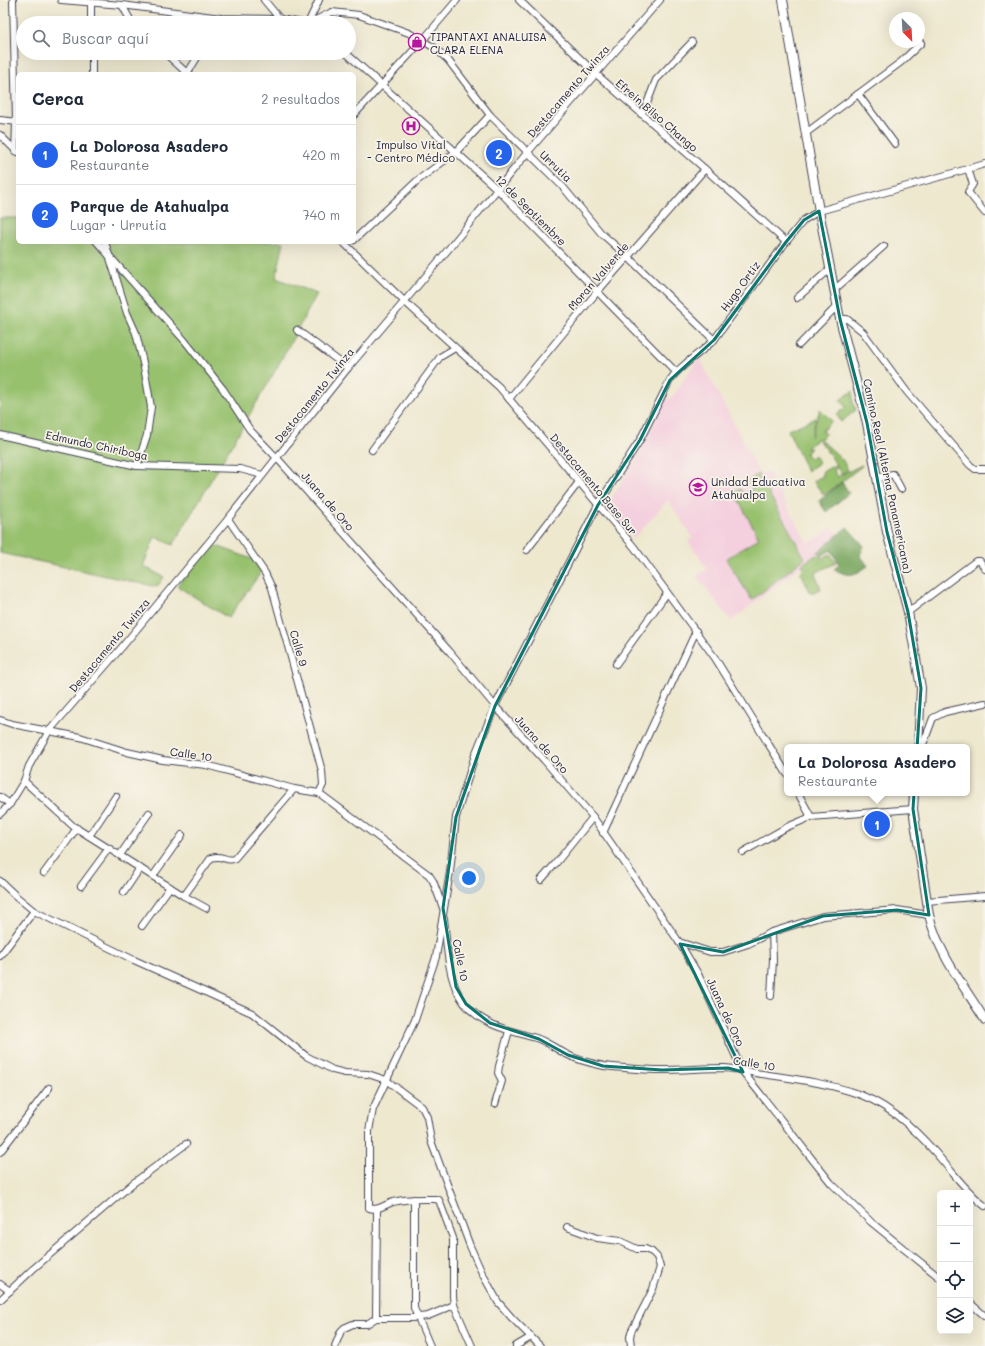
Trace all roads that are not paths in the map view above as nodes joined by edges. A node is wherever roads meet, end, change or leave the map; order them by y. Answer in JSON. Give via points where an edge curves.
{"nodes":[{"id":1,"x":13,"y":0,"type":"edge"},
{"id":2,"x":60,"y":0,"type":"edge"},
{"id":3,"x":264,"y":0,"type":"edge"},
{"id":4,"x":319,"y":0,"type":"edge"},
{"id":5,"x":457,"y":0,"type":"edge"},
{"id":6,"x":519,"y":0,"type":"edge"},
{"id":7,"x":660,"y":0,"type":"edge"},
{"id":8,"x":783,"y":0,"type":"edge"},
{"id":9,"x":91,"y":3,"type":"junction"},
{"id":10,"x":122,"y":5,"type":"junction"},
{"id":11,"x":91,"y":16,"type":"edge"},
{"id":12,"x":128,"y":16,"type":"edge"},
{"id":13,"x":189,"y":16,"type":"edge"},
{"id":14,"x":277,"y":16,"type":"edge"},
{"id":15,"x":311,"y":16,"type":"edge"},
{"id":16,"x":323,"y":16,"type":"edge"},
{"id":17,"x":424,"y":40,"type":"junction"},
{"id":18,"x":692,"y":42,"type":"dead end"},
{"id":19,"x":916,"y":48,"type":"edge"},
{"id":20,"x":92,"y":60,"type":"edge"},
{"id":21,"x":173,"y":60,"type":"edge"},
{"id":22,"x":196,"y":60,"type":"edge"},
{"id":23,"x":354,"y":60,"type":"edge"},
{"id":24,"x":92,"y":72,"type":"edge"},
{"id":25,"x":186,"y":72,"type":"edge"},
{"id":26,"x":189,"y":72,"type":"edge"},
{"id":27,"x":596,"y":74,"type":"junction"},
{"id":28,"x":382,"y":86,"type":"junction"},
{"id":29,"x":16,"y":92,"type":"edge"},
{"id":30,"x":858,"y":94,"type":"junction"},
{"id":31,"x":356,"y":113,"type":"edge"},
{"id":32,"x":641,"y":114,"type":"junction"},
{"id":33,"x":490,"y":115,"type":"junction"},
{"id":34,"x":0,"y":120,"type":"edge"},
{"id":35,"x":16,"y":122,"type":"edge"},
{"id":36,"x":806,"y":133,"type":"junction"},
{"id":37,"x":0,"y":134,"type":"edge"},
{"id":38,"x":895,"y":144,"type":"dead end"},
{"id":39,"x":16,"y":151,"type":"edge"},
{"id":40,"x":456,"y":152,"type":"junction"},
{"id":41,"x":527,"y":153,"type":"junction"},
{"id":42,"x":985,"y":164,"type":"edge"},
{"id":43,"x":705,"y":169,"type":"junction"},
{"id":44,"x":968,"y":169,"type":"junction"},
{"id":45,"x":497,"y":189,"type":"junction"},
{"id":46,"x":819,"y":211,"type":"junction"},
{"id":47,"x":985,"y":213,"type":"edge"},
{"id":48,"x":356,"y":238,"type":"edge"},
{"id":49,"x":786,"y":242,"type":"junction"},
{"id":50,"x":98,"y":244,"type":"edge"},
{"id":51,"x":106,"y":244,"type":"edge"},
{"id":52,"x":348,"y":244,"type":"edge"},
{"id":53,"x":884,"y":246,"type":"dead end"},
{"id":54,"x":110,"y":257,"type":"junction"},
{"id":55,"x":628,"y":257,"type":"junction"},
{"id":56,"x":830,"y":269,"type":"junction"},
{"id":57,"x":834,"y":290,"type":"junction"},
{"id":58,"x":597,"y":292,"type":"junction"},
{"id":59,"x":797,"y":298,"type":"dead end"},
{"id":60,"x":404,"y":301,"type":"junction"},
{"id":61,"x":837,"y":306,"type":"junction"},
{"id":62,"x":840,"y":319,"type":"junction"},
{"id":63,"x":297,"y":330,"type":"dead end"},
{"id":64,"x":714,"y":340,"type":"junction"},
{"id":65,"x":799,"y":345,"type":"dead end"},
{"id":66,"x":455,"y":348,"type":"junction"},
{"id":67,"x":348,"y":368,"type":"junction"},
{"id":68,"x":676,"y":372,"type":"junction"},
{"id":69,"x":509,"y":399,"type":"junction"},
{"id":70,"x":0,"y":435,"type":"edge"},
{"id":71,"x":372,"y":450,"type":"dead end"},
{"id":72,"x":277,"y":458,"type":"junction"},
{"id":73,"x":137,"y":466,"type":"junction"},
{"id":74,"x":985,"y":469,"type":"edge"},
{"id":75,"x":262,"y":475,"type":"junction"},
{"id":76,"x":877,"y":478,"type":"junction"},
{"id":77,"x":579,"y":482,"type":"junction"},
{"id":78,"x":901,"y":489,"type":"dead end"},
{"id":79,"x":598,"y":505,"type":"junction"},
{"id":80,"x":228,"y":519,"type":"junction"},
{"id":81,"x":527,"y":550,"type":"dead end"},
{"id":82,"x":985,"y":568,"type":"edge"},
{"id":83,"x":667,"y":593,"type":"junction"},
{"id":84,"x":908,"y":612,"type":"junction"},
{"id":85,"x":696,"y":631,"type":"junction"},
{"id":86,"x":616,"y":664,"type":"dead end"},
{"id":87,"x":985,"y":703,"type":"edge"},
{"id":88,"x":495,"y":706,"type":"junction"},
{"id":89,"x":0,"y":720,"type":"edge"},
{"id":90,"x":49,"y":731,"type":"junction"},
{"id":91,"x":919,"y":744,"type":"edge"},
{"id":92,"x":922,"y":744,"type":"edge"},
{"id":93,"x":784,"y":769,"type":"edge"},
{"id":94,"x":24,"y":781,"type":"junction"},
{"id":95,"x":294,"y":789,"type":"junction"},
{"id":96,"x":319,"y":793,"type":"junction"},
{"id":97,"x":116,"y":796,"type":"dead end"},
{"id":98,"x":800,"y":796,"type":"edge"},
{"id":99,"x":914,"y":796,"type":"edge"},
{"id":100,"x":0,"y":797,"type":"edge"},
{"id":101,"x":10,"y":804,"type":"junction"},
{"id":102,"x":914,"y":809,"type":"junction"},
{"id":103,"x":148,"y":813,"type":"dead end"},
{"id":104,"x":0,"y":814,"type":"edge"},
{"id":105,"x":593,"y":817,"type":"junction"},
{"id":106,"x":811,"y":817,"type":"junction"},
{"id":107,"x":77,"y":828,"type":"junction"},
{"id":108,"x":603,"y":833,"type":"junction"},
{"id":109,"x":182,"y":835,"type":"dead end"},
{"id":110,"x":89,"y":836,"type":"junction"},
{"id":111,"x":109,"y":848,"type":"junction"},
{"id":112,"x":743,"y":852,"type":"dead end"},
{"id":113,"x":120,"y":855,"type":"junction"},
{"id":114,"x":140,"y":868,"type":"junction"},
{"id":115,"x":44,"y":873,"type":"dead end"},
{"id":116,"x":153,"y":876,"type":"junction"},
{"id":117,"x":542,"y":880,"type":"dead end"},
{"id":118,"x":0,"y":881,"type":"edge"},
{"id":119,"x":81,"y":886,"type":"dead end"},
{"id":120,"x":170,"y":887,"type":"junction"},
{"id":121,"x":124,"y":892,"type":"dead end"},
{"id":122,"x":184,"y":896,"type":"junction"},
{"id":123,"x":985,"y":896,"type":"edge"},
{"id":124,"x":927,"y":901,"type":"junction"},
{"id":125,"x":206,"y":908,"type":"dead end"},
{"id":126,"x":443,"y":908,"type":"junction"},
{"id":127,"x":34,"y":911,"type":"junction"},
{"id":128,"x":929,"y":915,"type":"junction"},
{"id":129,"x":142,"y":926,"type":"dead end"},
{"id":130,"x":772,"y":932,"type":"junction"},
{"id":131,"x":679,"y":942,"type":"junction"},
{"id":132,"x":0,"y":956,"type":"edge"},
{"id":133,"x":771,"y":996,"type":"dead end"},
{"id":134,"x":985,"y":1020,"type":"edge"},
{"id":135,"x":509,"y":1031,"type":"junction"},
{"id":136,"x":743,"y":1072,"type":"junction"},
{"id":137,"x":386,"y":1080,"type":"junction"},
{"id":138,"x":49,"y":1088,"type":"dead end"},
{"id":139,"x":495,"y":1104,"type":"dead end"},
{"id":140,"x":186,"y":1144,"type":"dead end"},
{"id":141,"x":0,"y":1152,"type":"edge"},
{"id":142,"x":414,"y":1199,"type":"junction"},
{"id":143,"x":985,"y":1206,"type":"edge"},
{"id":144,"x":377,"y":1209,"type":"junction"},
{"id":145,"x":567,"y":1227,"type":"dead end"},
{"id":146,"x":937,"y":1276,"type":"edge"},
{"id":147,"x":0,"y":1284,"type":"edge"},
{"id":148,"x":10,"y":1291,"type":"junction"},
{"id":149,"x":0,"y":1300,"type":"edge"},
{"id":150,"x":454,"y":1306,"type":"junction"},
{"id":151,"x":973,"y":1306,"type":"edge"},
{"id":152,"x":985,"y":1316,"type":"edge"},
{"id":153,"x":376,"y":1318,"type":"junction"},
{"id":154,"x":419,"y":1318,"type":"junction"},
{"id":155,"x":531,"y":1337,"type":"junction"},
{"id":156,"x":335,"y":1346,"type":"edge"},
{"id":157,"x":430,"y":1346,"type":"edge"},
{"id":158,"x":472,"y":1346,"type":"edge"},
{"id":159,"x":516,"y":1346,"type":"edge"},
{"id":160,"x":540,"y":1346,"type":"edge"},
{"id":161,"x":631,"y":1346,"type":"edge"}],
"edges":[{"from":1,"to":29,"type":"street"},
{"from":2,"to":9,"type":"street"},
{"from":3,"to":14,"type":"street"},
{"from":4,"to":15,"type":"street"},
{"from":5,"to":17,"type":"street"},
{"from":6,"to":27,"type":"street","name":"Efrein Bilso Chango"},
{"from":7,"to":27,"type":"street","name":"Destacamento Twinza"},
{"from":8,"to":36,"type":"street"},
{"from":9,"to":10,"type":"street"},
{"from":9,"to":11,"type":"street"},
{"from":10,"to":12,"type":"street"},
{"from":10,"to":13,"type":"street"},
{"from":16,"to":17,"type":"street","name":"Urrutia","via":[[332,12],[358,14]]},
{"from":17,"to":28,"type":"street"},
{"from":17,"to":33,"type":"street","name":"Urrutia","via":[[448,60]]},
{"from":18,"to":32,"type":"street","via":[[656,80]]},
{"from":19,"to":30,"type":"street"},
{"from":20,"to":24,"type":"street"},
{"from":21,"to":25,"type":"street"},
{"from":22,"to":26,"type":"street"},
{"from":23,"to":28,"type":"street","name":"12 de Septiembre"},
{"from":27,"to":32,"type":"street","name":"Efrein Bilso Chango"},
{"from":27,"to":41,"type":"street","name":"Destacamento Twinza"},
{"from":28,"to":31,"type":"street"},
{"from":28,"to":40,"type":"street","name":"12 de Septiembre"},
{"from":30,"to":36,"type":"street"},
{"from":30,"to":38,"type":"street"},
{"from":32,"to":43,"type":"street","name":"Efrein Bilso Chango"},
{"from":33,"to":40,"type":"street"},
{"from":33,"to":41,"type":"street","name":"Urrutia"},
{"from":34,"to":35,"type":"street"},
{"from":36,"to":46,"type":"street"},
{"from":37,"to":39,"type":"street"},
{"from":40,"to":45,"type":"street","name":"12 de Septiembre"},
{"from":40,"to":48,"type":"street","via":[[418,180]]},
{"from":41,"to":45,"type":"street","name":"Destacamento Twinza"},
{"from":41,"to":55,"type":"street","name":"Urrutia","via":[[563,187],[601,233]]},
{"from":42,"to":44,"type":"street","name":"Hugo Ortiz"},
{"from":43,"to":49,"type":"street","name":"Efrein Bilso Chango"},
{"from":43,"to":55,"type":"street","name":"Moran Valverde"},
{"from":44,"to":46,"type":"street","name":"Hugo Ortiz"},
{"from":44,"to":47,"type":"street","via":[[973,181],[968,192]]},
{"from":45,"to":58,"type":"street","name":"12 de Septiembre"},
{"from":45,"to":60,"type":"street","name":"Destacamento Twinza"},
{"from":46,"to":49,"type":"street","name":"Hugo Ortiz","via":[[804,220]]},
{"from":46,"to":56,"type":"street","name":"Camino Real (Alterna Panamericana)"},
{"from":49,"to":64,"type":"street","name":"Hugo Ortiz"},
{"from":50,"to":54,"type":"street","name":"Juana de Oro"},
{"from":51,"to":54,"type":"street"},
{"from":52,"to":60,"type":"street","name":"Destacamento Base Sur"},
{"from":53,"to":57,"type":"street"},
{"from":54,"to":72,"type":"street","name":"Juana de Oro","via":[[185,341],[223,389],[250,430]]},
{"from":54,"to":73,"type":"street","via":[[136,333],[151,407],[147,435]]},
{"from":55,"to":58,"type":"street","name":"Moran Valverde"},
{"from":55,"to":64,"type":"street","name":"Urrutia"},
{"from":56,"to":57,"type":"street","name":"Camino Real (Alterna Panamericana)"},
{"from":56,"to":59,"type":"street"},
{"from":57,"to":61,"type":"street","name":"Camino Real (Alterna Panamericana)"},
{"from":58,"to":68,"type":"street","name":"12 de Septiembre"},
{"from":58,"to":69,"type":"street","name":"Moran Valverde"},
{"from":60,"to":66,"type":"street","name":"Destacamento Base Sur"},
{"from":60,"to":67,"type":"street","name":"Destacamento Twinza"},
{"from":61,"to":62,"type":"street","name":"Camino Real (Alterna Panamericana)"},
{"from":61,"to":65,"type":"street"},
{"from":62,"to":74,"type":"street","via":[[848,319],[863,332],[907,392],[970,465],[975,469]]},
{"from":62,"to":76,"type":"street","name":"Camino Real (Alterna Panamericana)","via":[[867,423]]},
{"from":63,"to":67,"type":"street"},
{"from":64,"to":68,"type":"street","name":"Hugo Ortiz"},
{"from":66,"to":69,"type":"street","name":"Destacamento Base Sur"},
{"from":66,"to":71,"type":"street","via":[[440,357]]},
{"from":67,"to":72,"type":"street","name":"Destacamento Twinza"},
{"from":68,"to":79,"type":"street","name":"Hugo Ortiz","via":[[640,440]]},
{"from":69,"to":77,"type":"street","name":"Destacamento Base Sur"},
{"from":70,"to":73,"type":"street","name":"Edmundo Chiriboga"},
{"from":72,"to":75,"type":"street","name":"Destacamento Twinza"},
{"from":72,"to":88,"type":"street","name":"Juana de Oro"},
{"from":73,"to":75,"type":"street","name":"Edmundo Chiriboga","via":[[240,469]]},
{"from":75,"to":80,"type":"street","name":"Destacamento Twinza"},
{"from":76,"to":78,"type":"street","via":[[893,474]]},
{"from":76,"to":84,"type":"street","name":"Camino Real (Alterna Panamericana)","via":[[887,532]]},
{"from":77,"to":79,"type":"street","name":"Destacamento Base Sur"},
{"from":77,"to":81,"type":"street"},
{"from":79,"to":83,"type":"street","name":"Destacamento Base Sur","via":[[634,547]]},
{"from":79,"to":88,"type":"street","name":"Hugo Ortiz"},
{"from":80,"to":90,"type":"street","name":"Destacamento Twinza"},
{"from":80,"to":96,"type":"street","name":"Calle 9","via":[[265,573],[272,588],[322,771],[323,785]]},
{"from":82,"to":84,"type":"street","via":[[980,561],[976,561]]},
{"from":83,"to":85,"type":"street","name":"Destacamento Base Sur"},
{"from":83,"to":86,"type":"street"},
{"from":84,"to":91,"type":"street","name":"Camino Real (Alterna Panamericana)","via":[[921,688]]},
{"from":85,"to":93,"type":"street","name":"Destacamento Base Sur"},
{"from":85,"to":108,"type":"street"},
{"from":87,"to":92,"type":"street","via":[[945,712],[933,718]]},
{"from":88,"to":105,"type":"street","name":"Juana de Oro"},
{"from":88,"to":126,"type":"street","name":"Hugo Ortiz","via":[[475,754],[456,817]]},
{"from":89,"to":90,"type":"street","name":"Calle 10"},
{"from":90,"to":94,"type":"street","name":"Destacamento Twinza","via":[[29,766]]},
{"from":90,"to":95,"type":"street","name":"Calle 10","via":[[156,759],[206,765]]},
{"from":94,"to":101,"type":"street","name":"Destacamento Twinza"},
{"from":94,"to":107,"type":"street"},
{"from":95,"to":96,"type":"street","name":"Calle 10"},
{"from":95,"to":122,"type":"street","via":[[234,859],[227,860],[217,856],[211,858]]},
{"from":96,"to":126,"type":"street","name":"Calle 10","via":[[429,875]]},
{"from":97,"to":110,"type":"street"},
{"from":98,"to":106,"type":"street"},
{"from":99,"to":102,"type":"street"},
{"from":100,"to":101,"type":"street"},
{"from":101,"to":104,"type":"street","name":"Destacamento Twinza"},
{"from":102,"to":106,"type":"street"},
{"from":102,"to":124,"type":"street"},
{"from":103,"to":113,"type":"street"},
{"from":105,"to":108,"type":"street","name":"Juana de Oro"},
{"from":105,"to":117,"type":"street"},
{"from":106,"to":112,"type":"street","via":[[787,827]]},
{"from":107,"to":110,"type":"street"},
{"from":107,"to":115,"type":"street"},
{"from":108,"to":131,"type":"street","name":"Juana de Oro"},
{"from":109,"to":116,"type":"street"},
{"from":110,"to":111,"type":"street"},
{"from":111,"to":113,"type":"street"},
{"from":111,"to":119,"type":"street"},
{"from":113,"to":114,"type":"street"},
{"from":114,"to":116,"type":"street"},
{"from":114,"to":121,"type":"street"},
{"from":116,"to":120,"type":"street"},
{"from":118,"to":127,"type":"street"},
{"from":120,"to":122,"type":"street"},
{"from":120,"to":129,"type":"street"},
{"from":122,"to":125,"type":"street"},
{"from":123,"to":124,"type":"street"},
{"from":124,"to":128,"type":"street"},
{"from":126,"to":135,"type":"street","name":"Calle 10","via":[[451,972],[459,995],[476,1014]]},
{"from":126,"to":137,"type":"street","name":"Hugo Ortiz","via":[[436,958],[415,1020]]},
{"from":127,"to":132,"type":"street"},
{"from":127,"to":137,"type":"street","via":[[134,960],[252,1013],[306,1056],[333,1070],[346,1074],[368,1074]]},
{"from":128,"to":130,"type":"street","via":[[897,910],[823,916]]},
{"from":128,"to":134,"type":"street","via":[[941,949]]},
{"from":130,"to":131,"type":"street","via":[[748,944],[723,952],[710,952]]},
{"from":130,"to":133,"type":"street"},
{"from":131,"to":136,"type":"street","name":"Juana de Oro","via":[[698,974]]},
{"from":135,"to":136,"type":"street","name":"Calle 10","via":[[539,1039],[568,1055],[603,1066],[662,1070],[728,1068]]},
{"from":135,"to":139,"type":"street","via":[[499,1066],[498,1073],[502,1081]]},
{"from":136,"to":143,"type":"street","name":"Calle 10","via":[[830,1086],[861,1096],[883,1107],[930,1146],[964,1187]]},
{"from":136,"to":146,"type":"street","name":"Juana de Oro","via":[[831,1183],[871,1222]]},
{"from":137,"to":144,"type":"street","name":"Hugo Ortiz","via":[[373,1109],[369,1131],[368,1208]]},
{"from":137,"to":155,"type":"street","via":[[425,1111],[431,1141],[482,1273],[498,1302]]},
{"from":138,"to":141,"type":"street"},
{"from":140,"to":148,"type":"street","via":[[132,1184]]},
{"from":142,"to":144,"type":"street","via":[[392,1202]]},
{"from":142,"to":150,"type":"street","via":[[439,1200],[452,1233]]},
{"from":142,"to":154,"type":"street","via":[[414,1308]]},
{"from":144,"to":153,"type":"street"},
{"from":145,"to":161,"type":"street","via":[[597,1238],[620,1240],[637,1249],[652,1252],[657,1257],[660,1267],[658,1275],[631,1332]]},
{"from":147,"to":148,"type":"street"},
{"from":148,"to":149,"type":"street"},
{"from":150,"to":154,"type":"street"},
{"from":150,"to":158,"type":"street"},
{"from":151,"to":152,"type":"street"},
{"from":153,"to":154,"type":"street"},
{"from":153,"to":156,"type":"street","via":[[367,1324],[353,1324],[344,1328]]},
{"from":154,"to":157,"type":"street"},
{"from":155,"to":159,"type":"street"},
{"from":155,"to":160,"type":"street"}]}
